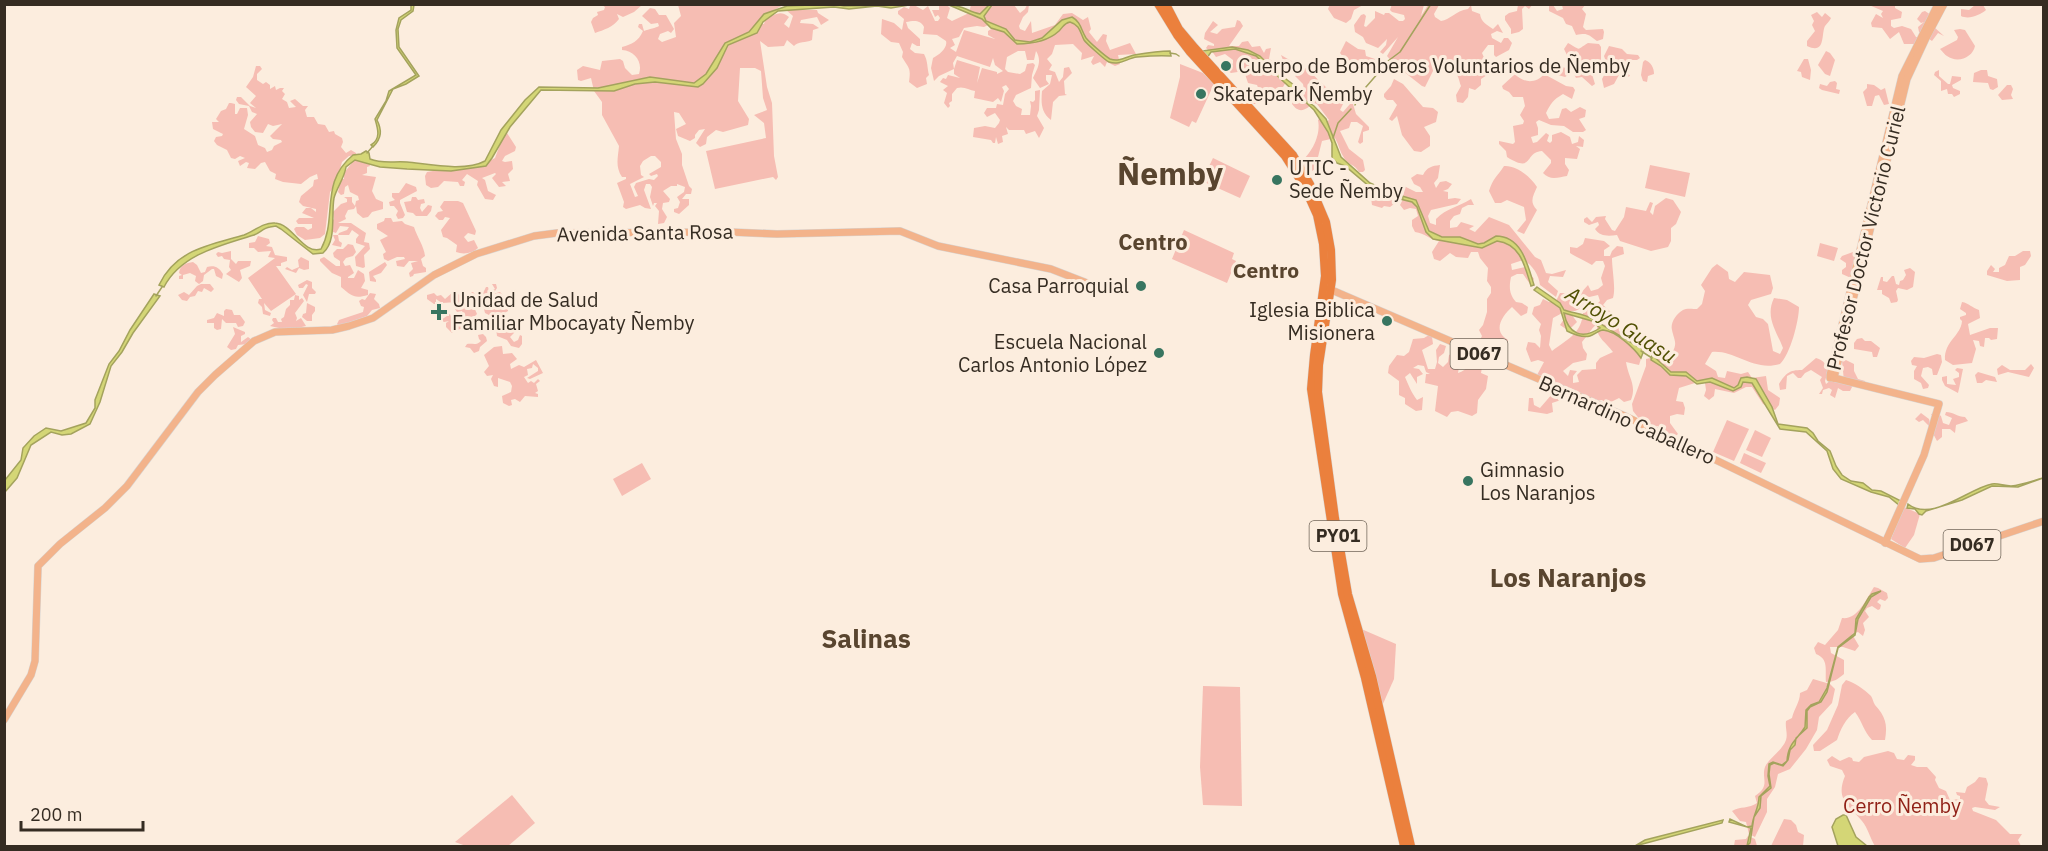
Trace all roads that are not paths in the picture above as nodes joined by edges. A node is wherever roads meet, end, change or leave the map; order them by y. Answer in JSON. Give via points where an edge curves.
{"nodes":[{"id":1,"x":1158,"y":4,"type":"edge"},
{"id":2,"x":1166,"y":4,"type":"edge"},
{"id":3,"x":1938,"y":4,"type":"edge"},
{"id":4,"x":1944,"y":4,"type":"edge"},
{"id":5,"x":1192,"y":50,"type":"junction"},
{"id":6,"x":1087,"y":283,"type":"dead end"},
{"id":7,"x":1328,"y":288,"type":"junction"},
{"id":8,"x":1834,"y":378,"type":"junction"},
{"id":9,"x":2043,"y":521,"type":"edge"},
{"id":10,"x":1885,"y":543,"type":"junction"},
{"id":11,"x":4,"y":720,"type":"edge"},
{"id":12,"x":1386,"y":753,"type":"junction"},
{"id":13,"x":1404,"y":846,"type":"edge"},
{"id":14,"x":1411,"y":846,"type":"edge"}],
"edges":[{"from":1,"to":5,"type":"highway","number":"PY01","via":[[1177,35]]},
{"from":2,"to":5,"type":"highway","number":"PY01"},
{"from":3,"to":8,"type":"main road","name":"Profesor Doctor Victorio Curiel","via":[[1902,76],[1830,375]]},
{"from":4,"to":8,"type":"main road","name":"Profesor Doctor Victorio Curiel","via":[[1907,79]]},
{"from":5,"to":7,"type":"highway","number":"PY01","via":[[1285,156],[1304,186],[1321,230]]},
{"from":6,"to":11,"type":"main road","name":"Avenida Santa Rosa","via":[[1050,269],[938,246],[900,231],[555,234],[534,236],[476,254],[434,275],[373,318],[332,330],[275,332],[261,337],[198,392],[127,486],[38,566],[32,675]]},
{"from":7,"to":10,"type":"main road","name":"Bernardino Caballero","number":"D067","via":[[1627,417]]},
{"from":7,"to":12,"type":"highway","number":"PY01","via":[[1311,389],[1342,594]]},
{"from":8,"to":10,"type":"main road","via":[[1939,404],[1924,455]]},
{"from":9,"to":10,"type":"main road","name":"Bernardino Caballero","number":"D067","via":[[1926,559]]},
{"from":12,"to":13,"type":"highway","number":"PY01"},
{"from":12,"to":14,"type":"highway","number":"PY01"}]}
